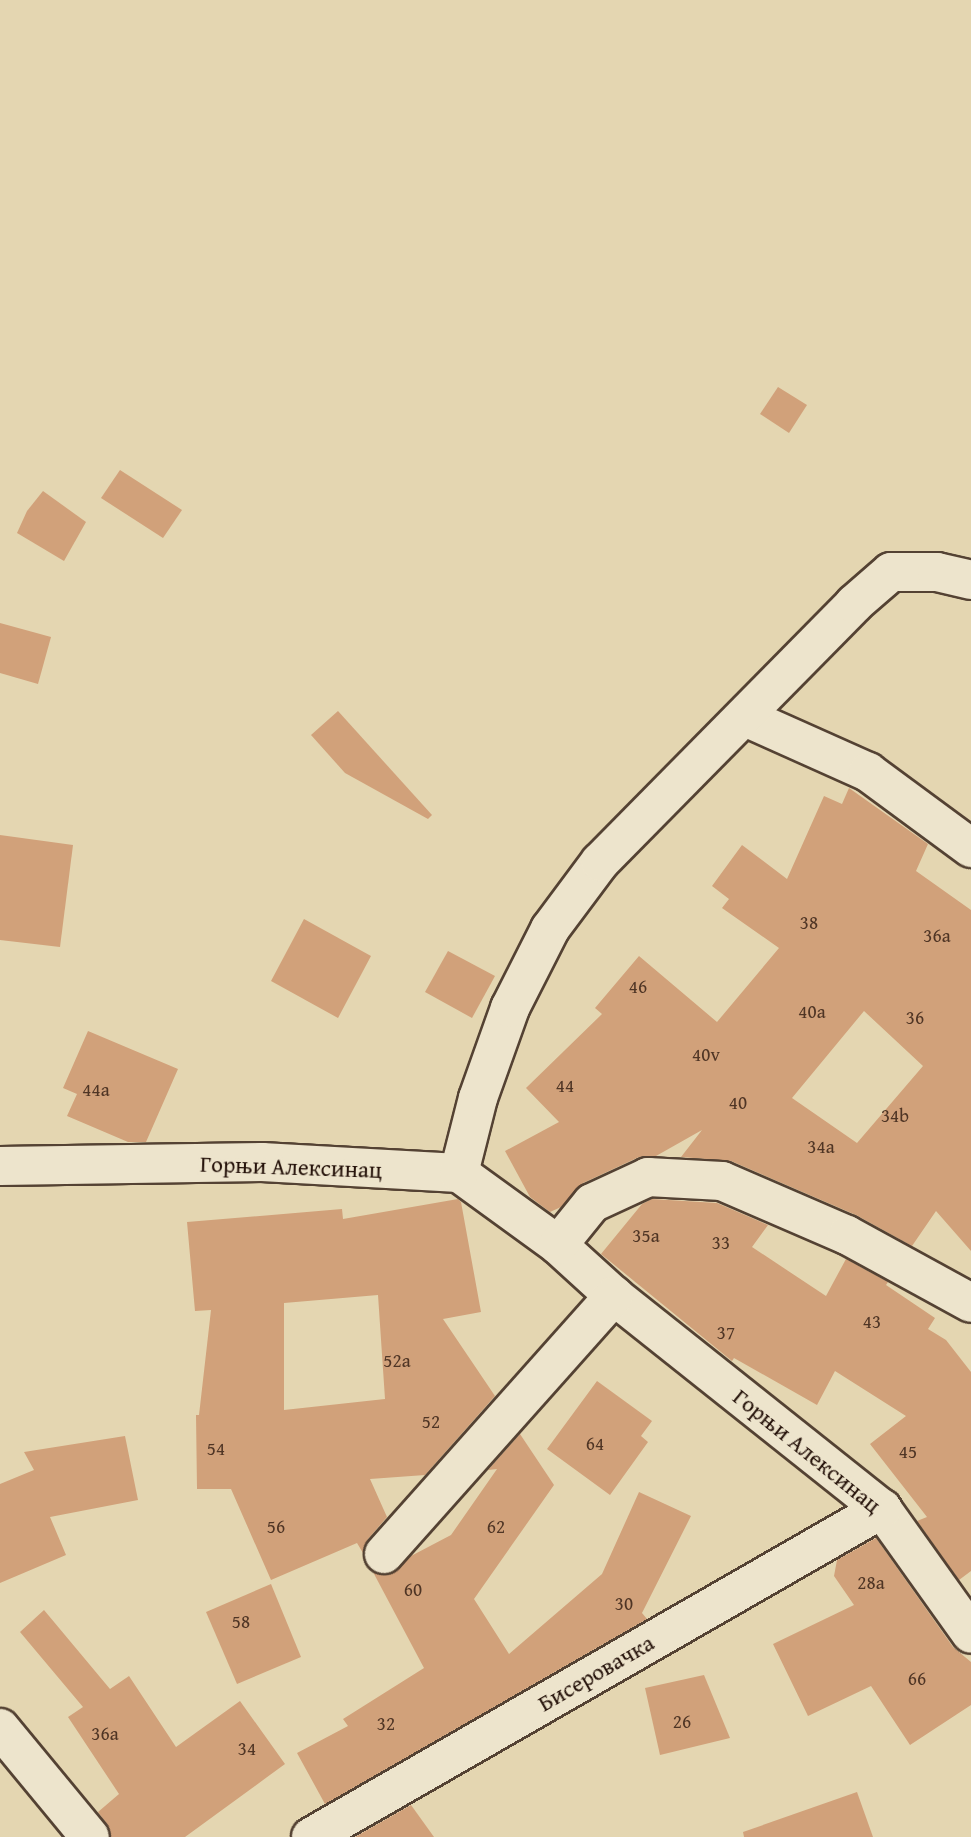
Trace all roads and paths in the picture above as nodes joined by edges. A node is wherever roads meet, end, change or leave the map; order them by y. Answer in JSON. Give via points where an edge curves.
{"nodes":[{"id":1,"x":954,"y":576,"type":"edge"},
{"id":2,"x":745,"y":717,"type":"junction"},
{"id":3,"x":971,"y":848,"type":"edge"},
{"id":4,"x":0,"y":1166,"type":"edge"},
{"id":5,"x":459,"y":1173,"type":"junction"},
{"id":6,"x":558,"y":1245,"type":"junction"},
{"id":7,"x":614,"y":1296,"type":"junction"},
{"id":8,"x":971,"y":1303,"type":"edge"},
{"id":9,"x":882,"y":1509,"type":"junction"},
{"id":10,"x":384,"y":1554,"type":"dead end"},
{"id":11,"x":971,"y":1634,"type":"edge"},
{"id":12,"x":0,"y":1728,"type":"edge"},
{"id":13,"x":90,"y":1837,"type":"edge"},
{"id":14,"x":311,"y":1837,"type":"edge"}],
"edges":[{"from":1,"to":2,"type":"street","via":[[891,572]]},
{"from":2,"to":3,"type":"street","via":[[868,772]]},
{"from":2,"to":5,"type":"street","via":[[600,862],[550,929],[510,1008],[478,1098]]},
{"from":4,"to":5,"type":"street","name":"Горњи Алексинац","via":[[262,1162]]},
{"from":5,"to":6,"type":"street","name":"Горњи Алексинац"},
{"from":6,"to":7,"type":"street","name":"Горњи Алексинац"},
{"from":6,"to":8,"type":"street","via":[[592,1203],[649,1177],[722,1181],[847,1235]]},
{"from":7,"to":9,"type":"street","name":"Горњи Алексинац"},
{"from":7,"to":10,"type":"street"},
{"from":9,"to":11,"type":"street","name":"Горњи Алексинац"},
{"from":9,"to":14,"type":"street","name":"Бисеровачка"},
{"from":12,"to":13,"type":"street"}]}
